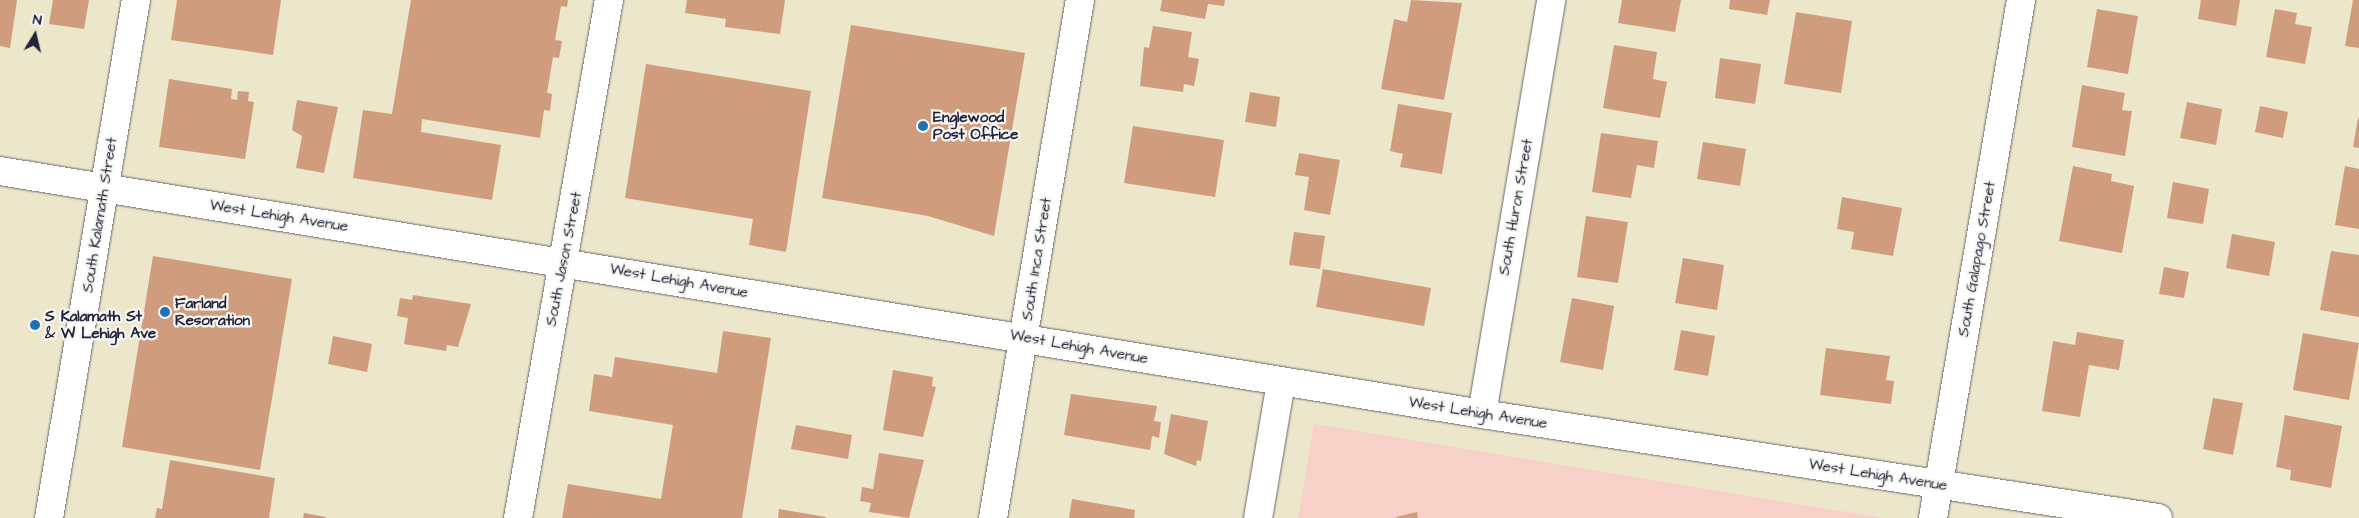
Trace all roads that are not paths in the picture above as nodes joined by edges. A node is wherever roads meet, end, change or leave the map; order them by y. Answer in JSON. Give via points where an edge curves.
{"nodes":[{"id":1,"x":136,"y":0,"type":"edge"},
{"id":2,"x":609,"y":0,"type":"edge"},
{"id":3,"x":1080,"y":0,"type":"edge"},
{"id":4,"x":1551,"y":0,"type":"edge"},
{"id":5,"x":2021,"y":0,"type":"edge"},
{"id":6,"x":0,"y":171,"type":"edge"},
{"id":7,"x":105,"y":188,"type":"junction"},
{"id":8,"x":565,"y":261,"type":"junction"},
{"id":9,"x":1023,"y":338,"type":"junction"},
{"id":10,"x":1281,"y":382,"type":"junction"},
{"id":11,"x":1482,"y":414,"type":"junction"},
{"id":12,"x":1938,"y":485,"type":"junction"},
{"id":13,"x":49,"y":518,"type":"edge"},
{"id":14,"x":518,"y":518,"type":"edge"},
{"id":15,"x":993,"y":518,"type":"edge"},
{"id":16,"x":1258,"y":518,"type":"edge"},
{"id":17,"x":1933,"y":518,"type":"edge"},
{"id":18,"x":2158,"y":518,"type":"edge"}],
"edges":[{"from":1,"to":7,"type":"street","name":"South Kalamath Street"},
{"from":2,"to":8,"type":"street","name":"South Jason Street"},
{"from":3,"to":9,"type":"street","name":"South Inca Street"},
{"from":4,"to":11,"type":"street","name":"South Huron Street"},
{"from":5,"to":12,"type":"street","name":"South Galapago Street"},
{"from":6,"to":7,"type":"street","name":"West Lehigh Avenue"},
{"from":7,"to":8,"type":"street","name":"West Lehigh Avenue"},
{"from":7,"to":13,"type":"street","name":"South Kalamath Street"},
{"from":8,"to":9,"type":"street","name":"West Lehigh Avenue"},
{"from":8,"to":14,"type":"street","name":"South Jason Street"},
{"from":9,"to":10,"type":"street","name":"West Lehigh Avenue"},
{"from":9,"to":15,"type":"street","name":"South Inca Street"},
{"from":10,"to":11,"type":"street","name":"West Lehigh Avenue"},
{"from":10,"to":16,"type":"street"},
{"from":11,"to":12,"type":"street","name":"West Lehigh Avenue"},
{"from":12,"to":17,"type":"street","name":"South Galapago Street"},
{"from":12,"to":18,"type":"street","name":"West Lehigh Avenue"}]}
